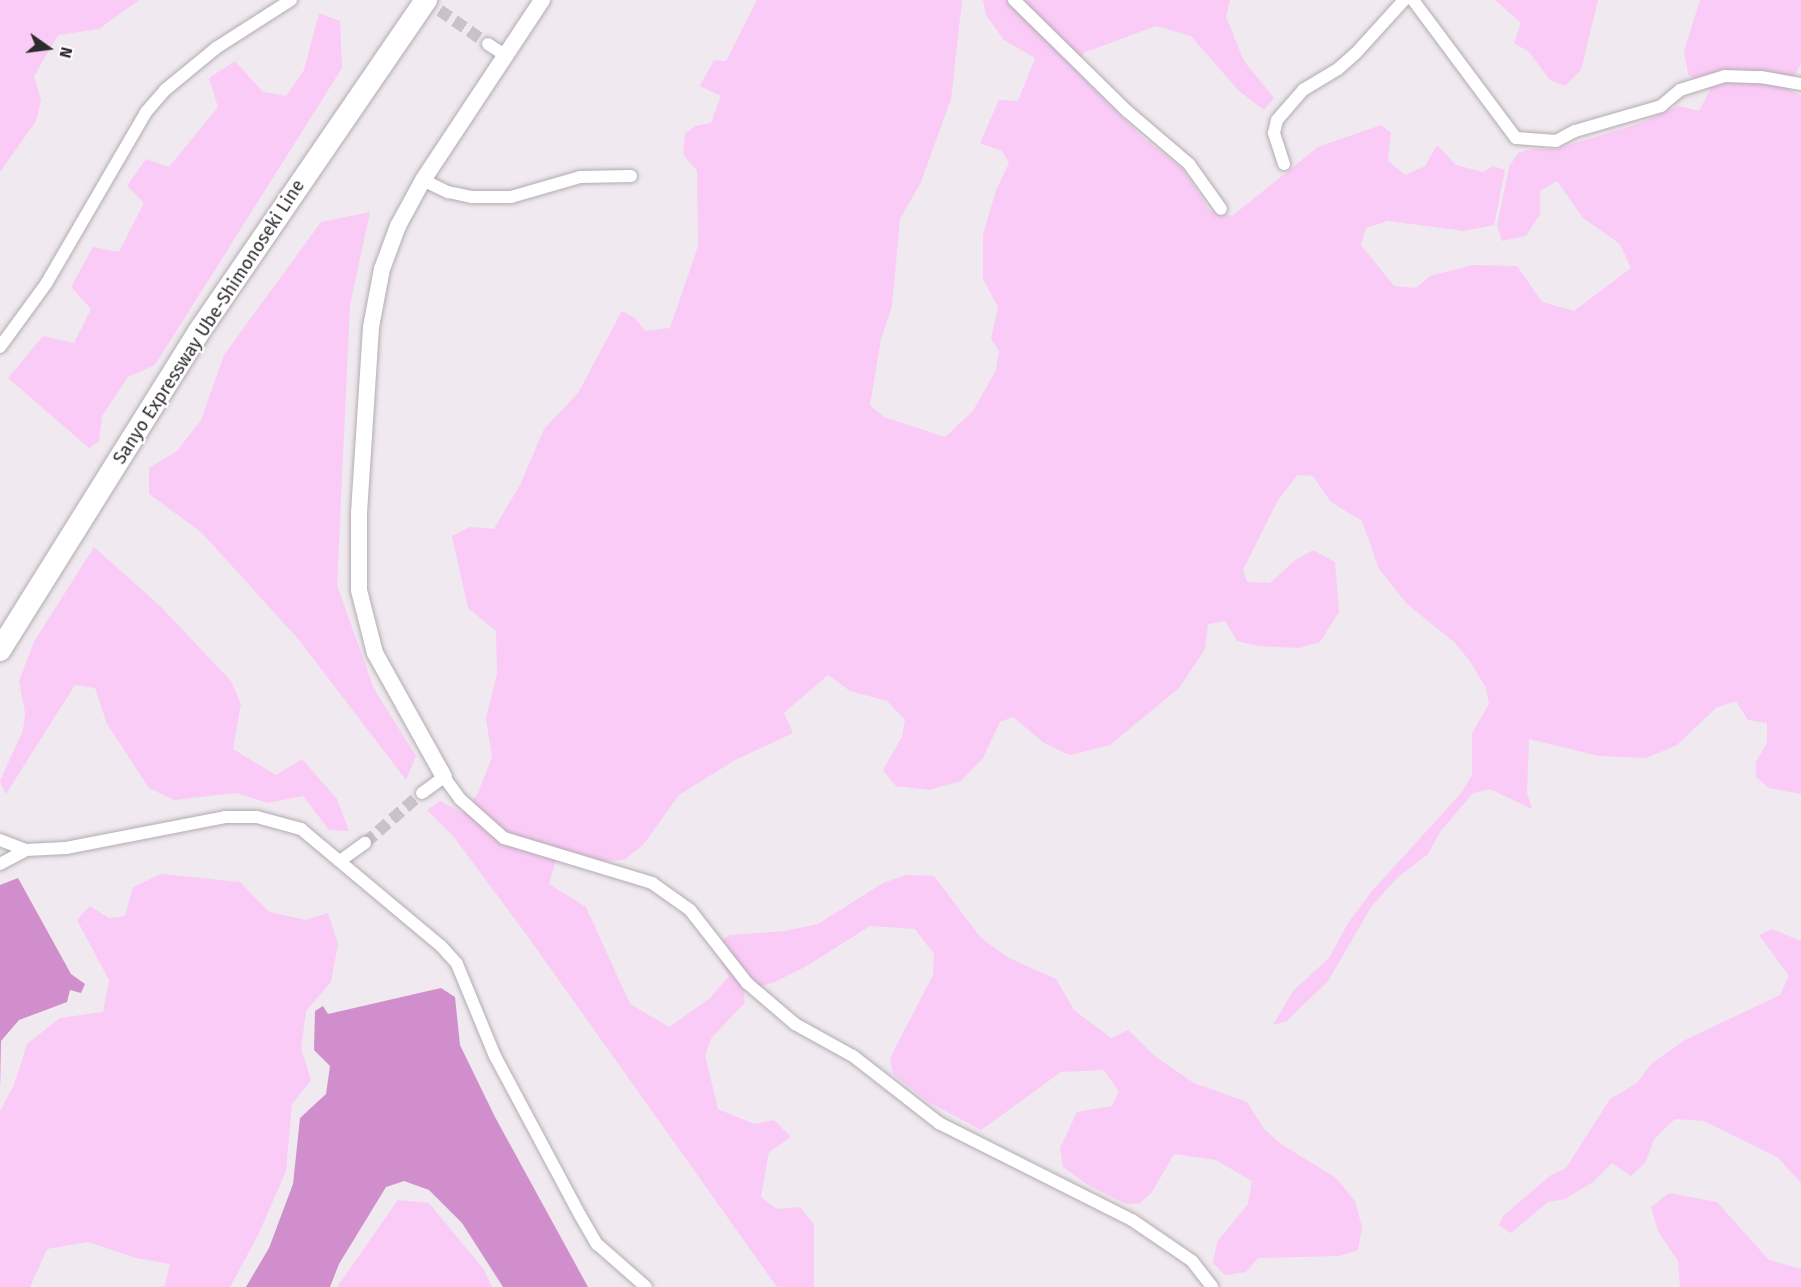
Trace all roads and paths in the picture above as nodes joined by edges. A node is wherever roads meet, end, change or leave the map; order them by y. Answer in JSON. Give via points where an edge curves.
{"nodes":[{"id":1,"x":291,"y":0,"type":"edge"},
{"id":2,"x":426,"y":0,"type":"edge"},
{"id":3,"x":542,"y":0,"type":"edge"},
{"id":4,"x":1014,"y":0,"type":"edge"},
{"id":5,"x":1404,"y":0,"type":"edge"},
{"id":6,"x":1413,"y":0,"type":"edge"},
{"id":7,"x":488,"y":44,"type":"tunnel mouth"},
{"id":8,"x":506,"y":55,"type":"junction"},
{"id":9,"x":1801,"y":84,"type":"edge"},
{"id":10,"x":1284,"y":164,"type":"dead end"},
{"id":11,"x":631,"y":176,"type":"dead end"},
{"id":12,"x":423,"y":180,"type":"junction"},
{"id":13,"x":1221,"y":209,"type":"dead end"},
{"id":14,"x":0,"y":347,"type":"edge"},
{"id":15,"x":0,"y":650,"type":"edge"},
{"id":16,"x":444,"y":777,"type":"junction"},
{"id":17,"x":422,"y":793,"type":"tunnel mouth"},
{"id":18,"x":0,"y":840,"type":"edge"},
{"id":19,"x":365,"y":843,"type":"tunnel mouth"},
{"id":20,"x":26,"y":850,"type":"junction"},
{"id":21,"x":340,"y":861,"type":"junction"},
{"id":22,"x":0,"y":864,"type":"edge"},
{"id":23,"x":646,"y":1287,"type":"edge"},
{"id":24,"x":1212,"y":1287,"type":"edge"}],
"edges":[{"from":1,"to":14,"type":"street","via":[[216,48],[165,90],[146,112],[46,284]]},
{"from":2,"to":15,"type":"highway","name":"Sanyo Expressway Ube-Shimonoseki Line","via":[[198,333]]},
{"from":3,"to":8,"type":"street"},
{"from":4,"to":13,"type":"street","via":[[1127,111],[1189,164]]},
{"from":5,"to":10,"type":"street","via":[[1356,53],[1303,90],[1277,120],[1274,133]]},
{"from":6,"to":9,"type":"street","via":[[1516,138],[1556,141],[1575,131],[1661,106],[1680,90],[1725,76],[1761,76]]},
{"from":7,"to":8,"type":"street"},
{"from":8,"to":12,"type":"street"},
{"from":11,"to":12,"type":"street","via":[[580,177],[511,197],[472,198]]},
{"from":12,"to":16,"type":"street","via":[[398,226],[382,269],[371,327],[357,554],[361,602],[375,653]]},
{"from":16,"to":17,"type":"street"},
{"from":16,"to":24,"type":"street","via":[[467,806],[504,838],[533,850],[625,872],[669,894],[690,910],[753,989],[795,1024],[853,1056],[939,1123],[1131,1220],[1192,1261]]},
{"from":18,"to":20,"type":"street"},
{"from":19,"to":21,"type":"street"},
{"from":20,"to":21,"type":"street","via":[[66,848],[198,820],[257,817],[301,829]]},
{"from":20,"to":22,"type":"street"},
{"from":21,"to":23,"type":"street","via":[[457,964],[495,1056],[580,1215],[597,1244]]}]}
